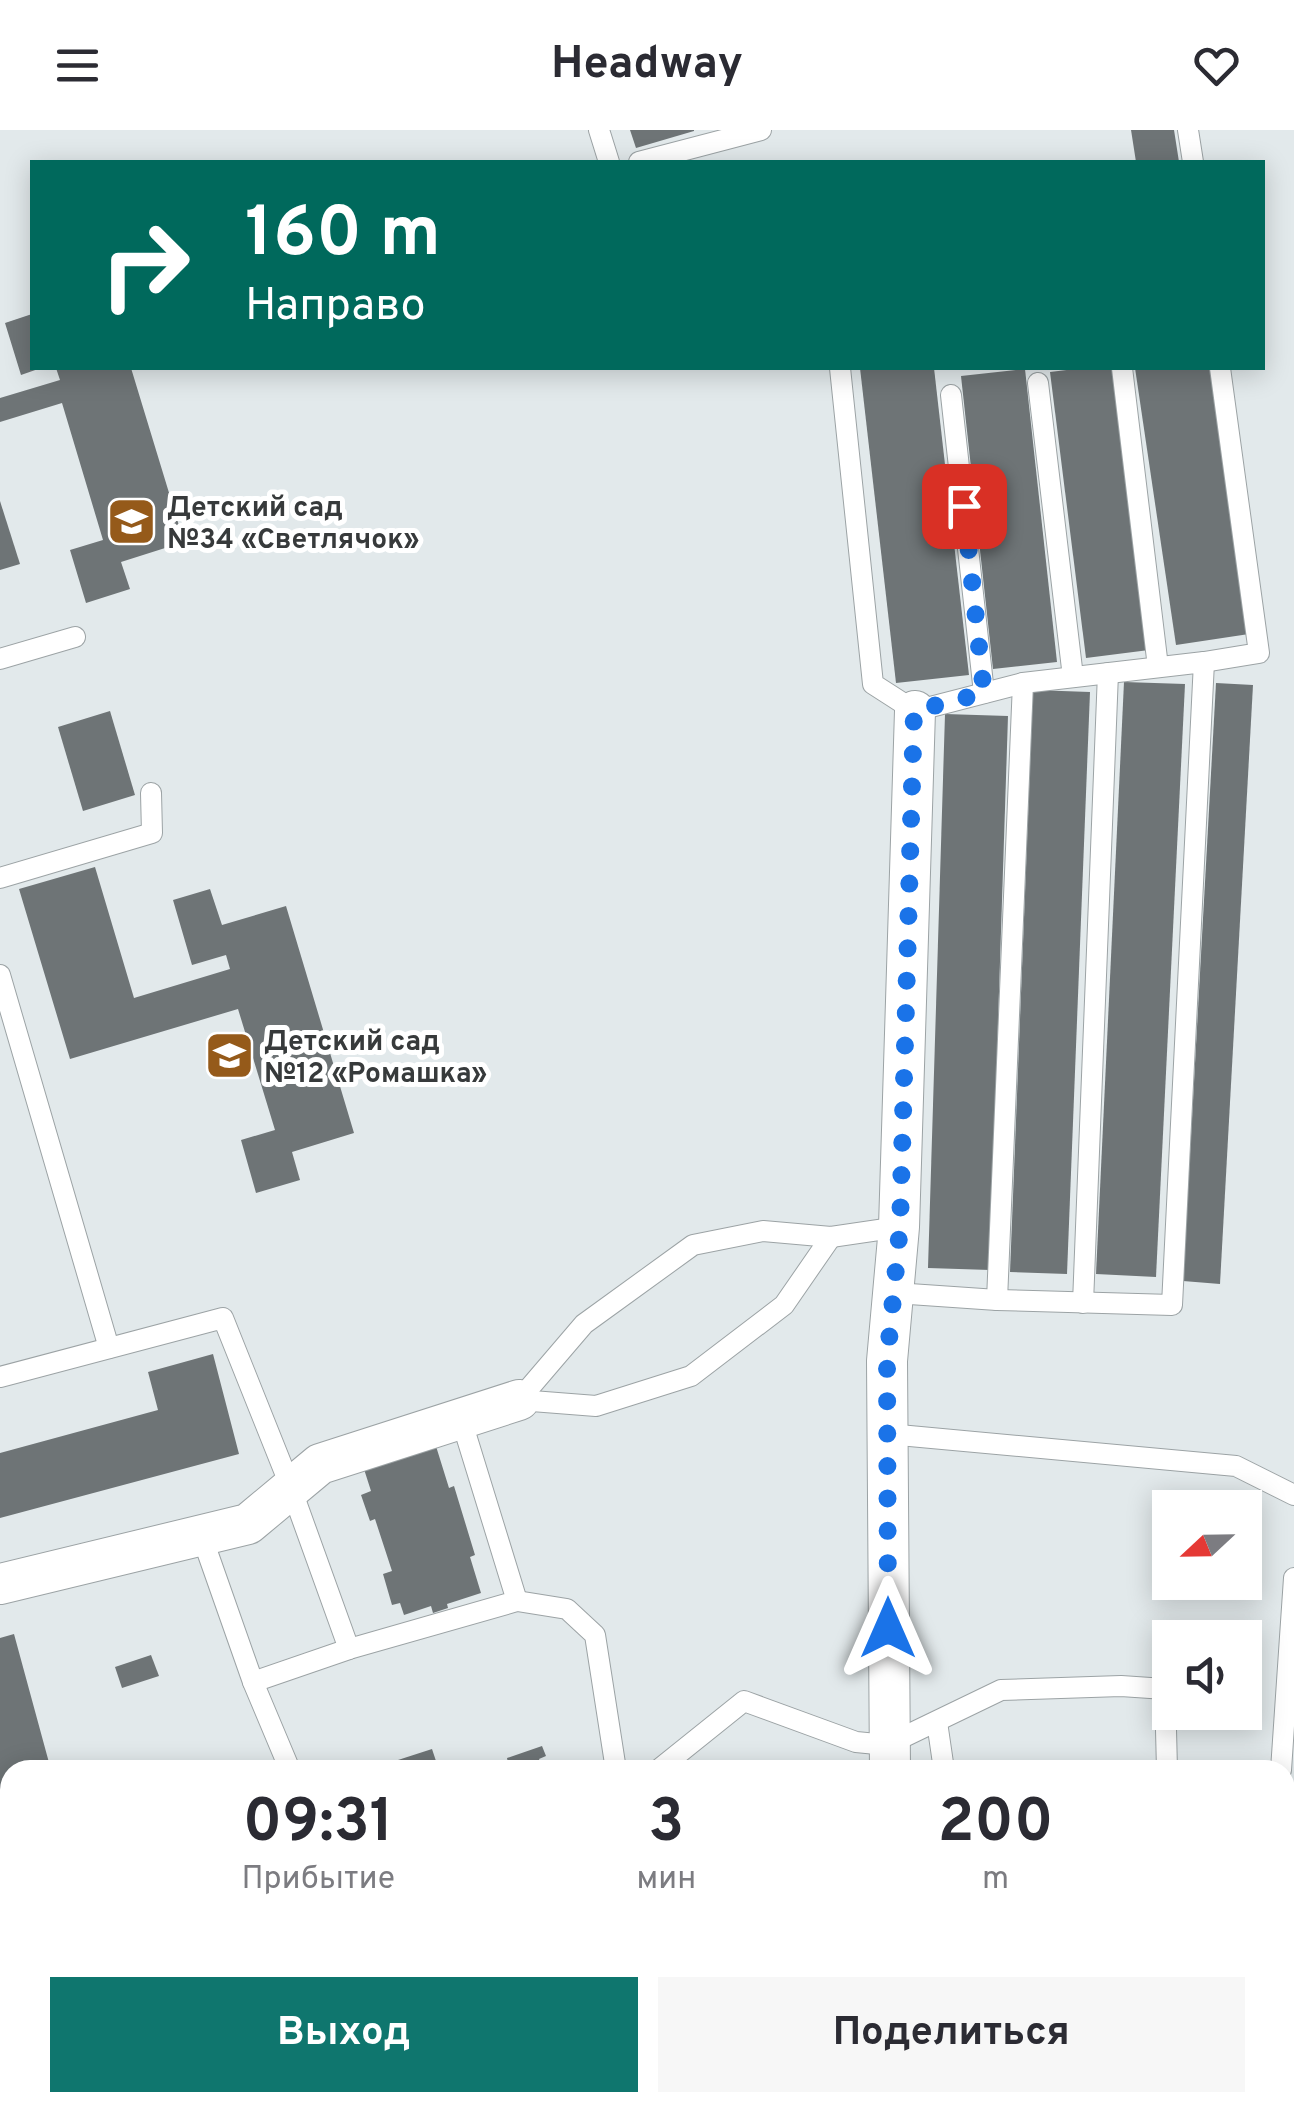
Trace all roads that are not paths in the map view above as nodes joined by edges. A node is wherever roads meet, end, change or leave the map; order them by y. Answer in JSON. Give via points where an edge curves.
{"nodes":[{"id":1,"x":599,"y":130,"type":"edge"},
{"id":2,"x":760,"y":130,"type":"edge"},
{"id":3,"x":1188,"y":130,"type":"edge"},
{"id":4,"x":736,"y":133,"type":"edge"},
{"id":5,"x":608,"y":160,"type":"edge"},
{"id":6,"x":645,"y":160,"type":"edge"},
{"id":7,"x":1193,"y":160,"type":"edge"},
{"id":8,"x":840,"y":370,"type":"edge"},
{"id":9,"x":1122,"y":370,"type":"edge"},
{"id":10,"x":1220,"y":370,"type":"edge"},
{"id":11,"x":1038,"y":383,"type":"dead end"},
{"id":12,"x":951,"y":394,"type":"dead end"},
{"id":13,"x":75,"y":637,"type":"dead end"},
{"id":14,"x":0,"y":659,"type":"edge"},
{"id":15,"x":1204,"y":662,"type":"junction"},
{"id":16,"x":1158,"y":667,"type":"junction"},
{"id":17,"x":1108,"y":672,"type":"junction"},
{"id":18,"x":1073,"y":677,"type":"junction"},
{"id":19,"x":1023,"y":683,"type":"junction"},
{"id":20,"x":984,"y":693,"type":"junction"},
{"id":21,"x":914,"y":711,"type":"junction"},
{"id":22,"x":151,"y":793,"type":"dead end"},
{"id":23,"x":0,"y":878,"type":"edge"},
{"id":24,"x":0,"y":975,"type":"edge"},
{"id":25,"x":900,"y":1227,"type":"junction"},
{"id":26,"x":831,"y":1237,"type":"junction"},
{"id":27,"x":896,"y":1293,"type":"junction"},
{"id":28,"x":997,"y":1300,"type":"junction"},
{"id":29,"x":1083,"y":1303,"type":"junction"},
{"id":30,"x":109,"y":1348,"type":"junction"},
{"id":31,"x":0,"y":1377,"type":"edge"},
{"id":32,"x":519,"y":1400,"type":"junction"},
{"id":33,"x":461,"y":1419,"type":"junction"},
{"id":34,"x":888,"y":1434,"type":"junction"},
{"id":35,"x":291,"y":1488,"type":"junction"},
{"id":36,"x":1294,"y":1494,"type":"edge"},
{"id":37,"x":202,"y":1537,"type":"junction"},
{"id":38,"x":1294,"y":1578,"type":"edge"},
{"id":39,"x":0,"y":1584,"type":"edge"},
{"id":40,"x":518,"y":1601,"type":"junction"},
{"id":41,"x":1292,"y":1641,"type":"edge"},
{"id":42,"x":349,"y":1649,"type":"junction"},
{"id":43,"x":253,"y":1682,"type":"junction"},
{"id":44,"x":937,"y":1722,"type":"junction"},
{"id":45,"x":889,"y":1758,"type":"edge"},
{"id":46,"x":286,"y":1760,"type":"edge"},
{"id":47,"x":614,"y":1760,"type":"edge"},
{"id":48,"x":671,"y":1760,"type":"edge"},
{"id":49,"x":943,"y":1760,"type":"edge"},
{"id":50,"x":1167,"y":1760,"type":"edge"},
{"id":51,"x":1282,"y":1760,"type":"edge"}],
"edges":[{"from":1,"to":5,"type":"lane"},
{"from":2,"to":4,"type":"lane"},
{"from":3,"to":7,"type":"lane"},
{"from":4,"to":6,"type":"lane"},
{"from":8,"to":21,"type":"lane","via":[[874,684]]},
{"from":9,"to":16,"type":"lane"},
{"from":10,"to":15,"type":"lane","via":[[1259,653]]},
{"from":11,"to":18,"type":"lane"},
{"from":12,"to":20,"type":"lane"},
{"from":13,"to":14,"type":"lane"},
{"from":15,"to":16,"type":"lane"},
{"from":15,"to":29,"type":"lane","via":[[1172,1305]]},
{"from":16,"to":17,"type":"lane"},
{"from":17,"to":18,"type":"lane"},
{"from":17,"to":29,"type":"lane"},
{"from":18,"to":19,"type":"lane"},
{"from":19,"to":20,"type":"lane"},
{"from":19,"to":28,"type":"lane"},
{"from":20,"to":21,"type":"lane"},
{"from":21,"to":25,"type":"street"},
{"from":22,"to":23,"type":"lane","via":[[152,833]]},
{"from":24,"to":30,"type":"lane"},
{"from":25,"to":26,"type":"lane"},
{"from":25,"to":27,"type":"street"},
{"from":26,"to":32,"type":"lane","via":[[763,1231],[694,1245],[584,1324]]},
{"from":26,"to":32,"type":"lane","via":[[784,1304],[691,1376],[596,1406]]},
{"from":27,"to":28,"type":"lane"},
{"from":27,"to":34,"type":"street","via":[[887,1361]]},
{"from":28,"to":29,"type":"lane"},
{"from":30,"to":31,"type":"lane"},
{"from":30,"to":35,"type":"lane","via":[[223,1318]]},
{"from":32,"to":33,"type":"street"},
{"from":33,"to":35,"type":"street","via":[[320,1464]]},
{"from":33,"to":40,"type":"lane"},
{"from":34,"to":36,"type":"lane","via":[[1236,1466]]},
{"from":34,"to":45,"type":"street"},
{"from":35,"to":37,"type":"street","via":[[248,1524]]},
{"from":35,"to":42,"type":"lane"},
{"from":37,"to":39,"type":"street"},
{"from":37,"to":43,"type":"lane"},
{"from":38,"to":41,"type":"lane"},
{"from":40,"to":42,"type":"lane"},
{"from":40,"to":47,"type":"lane","via":[[567,1609],[595,1635]]},
{"from":41,"to":51,"type":"lane"},
{"from":42,"to":43,"type":"lane"},
{"from":43,"to":46,"type":"lane"},
{"from":44,"to":45,"type":"lane"},
{"from":44,"to":49,"type":"lane"},
{"from":44,"to":50,"type":"lane","via":[[1001,1690],[1165,1689]]},
{"from":45,"to":48,"type":"lane","via":[[744,1702]]}]}
